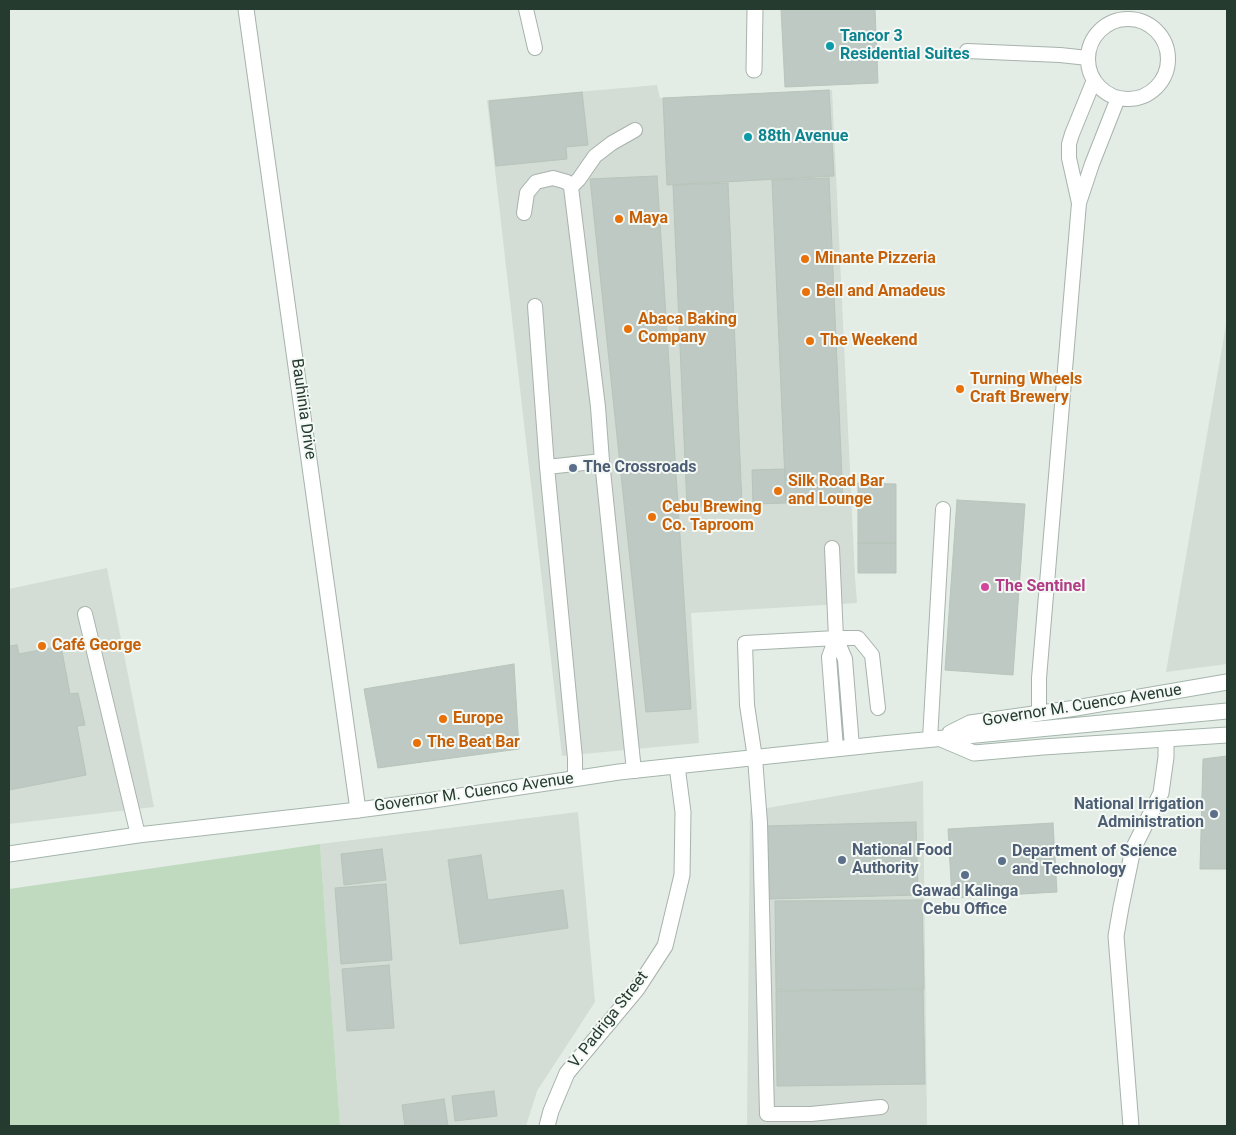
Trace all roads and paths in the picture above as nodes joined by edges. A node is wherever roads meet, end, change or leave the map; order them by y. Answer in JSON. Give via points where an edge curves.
{"nodes":[{"id":1,"x":246,"y":9,"type":"edge"},
{"id":2,"x":526,"y":9,"type":"edge"},
{"id":3,"x":755,"y":9,"type":"edge"},
{"id":4,"x":536,"y":48,"type":"dead end"},
{"id":5,"x":967,"y":51,"type":"dead end"},
{"id":6,"x":1088,"y":58,"type":"junction"},
{"id":7,"x":754,"y":70,"type":"dead end"},
{"id":8,"x":1094,"y":80,"type":"junction"},
{"id":9,"x":1118,"y":98,"type":"junction"},
{"id":10,"x":634,"y":130,"type":"dead end"},
{"id":11,"x":571,"y":188,"type":"junction"},
{"id":12,"x":1079,"y":203,"type":"junction"},
{"id":13,"x":524,"y":214,"type":"dead end"},
{"id":14,"x":535,"y":306,"type":"dead end"},
{"id":15,"x":602,"y":461,"type":"junction"},
{"id":16,"x":547,"y":468,"type":"junction"},
{"id":17,"x":943,"y":508,"type":"dead end"},
{"id":18,"x":832,"y":548,"type":"dead end"},
{"id":19,"x":85,"y":614,"type":"dead end"},
{"id":20,"x":836,"y":638,"type":"junction"},
{"id":21,"x":1227,"y":682,"type":"edge"},
{"id":22,"x":878,"y":708,"type":"dead end"},
{"id":23,"x":1227,"y":711,"type":"edge"},
{"id":24,"x":1039,"y":713,"type":"junction"},
{"id":25,"x":1227,"y":735,"type":"edge"},
{"id":26,"x":935,"y":739,"type":"junction"},
{"id":27,"x":1166,"y":739,"type":"junction"},
{"id":28,"x":852,"y":747,"type":"junction"},
{"id":29,"x":836,"y":749,"type":"junction"},
{"id":30,"x":755,"y":758,"type":"junction"},
{"id":31,"x":677,"y":766,"type":"junction"},
{"id":32,"x":634,"y":771,"type":"junction"},
{"id":33,"x":575,"y":778,"type":"junction"},
{"id":34,"x":358,"y":810,"type":"junction"},
{"id":35,"x":138,"y":835,"type":"junction"},
{"id":36,"x":9,"y":854,"type":"edge"},
{"id":37,"x":882,"y":1107,"type":"dead end"},
{"id":38,"x":547,"y":1126,"type":"edge"},
{"id":39,"x":1131,"y":1126,"type":"edge"}],
"edges":[{"from":1,"to":34,"type":"main road","name":"Bauhinia Drive"},
{"from":2,"to":4,"type":"lane"},
{"from":3,"to":7,"type":"main road"},
{"from":5,"to":6,"type":"lane"},
{"from":6,"to":8,"type":"lane"},
{"from":6,"to":9,"type":"lane","via":[[1095,36],[1113,22],[1124,19],[1147,24],[1164,40],[1168,63],[1160,84],[1141,98]]},
{"from":8,"to":9,"type":"lane","via":[[1100,88]]},
{"from":8,"to":12,"type":"lane","via":[[1069,144]]},
{"from":9,"to":12,"type":"lane"},
{"from":10,"to":11,"type":"lane","via":[[595,156]]},
{"from":11,"to":13,"type":"lane","via":[[567,182],[553,178],[536,182],[527,193]]},
{"from":11,"to":15,"type":"lane"},
{"from":12,"to":24,"type":"lane","via":[[1040,668]]},
{"from":14,"to":16,"type":"lane"},
{"from":15,"to":16,"type":"lane"},
{"from":15,"to":32,"type":"lane"},
{"from":16,"to":33,"type":"lane"},
{"from":17,"to":26,"type":"lane"},
{"from":18,"to":20,"type":"lane"},
{"from":19,"to":35,"type":"lane"},
{"from":20,"to":22,"type":"lane","via":[[858,638],[872,655]]},
{"from":20,"to":28,"type":"lane","via":[[845,659]]},
{"from":20,"to":29,"type":"lane","via":[[829,657]]},
{"from":20,"to":30,"type":"lane","via":[[745,643],[747,705]]},
{"from":21,"to":24,"type":"main road","name":"Governor M. Cuenco Avenue"},
{"from":23,"to":26,"type":"main road","name":"Governor M. Cuenco Avenue"},
{"from":24,"to":26,"type":"main road","name":"Governor M. Cuenco Avenue","via":[[970,723]]},
{"from":25,"to":27,"type":"main road","name":"Governor M. Cuenco Avenue"},
{"from":26,"to":27,"type":"main road","name":"Governor M. Cuenco Avenue","via":[[974,754]]},
{"from":26,"to":28,"type":"main road","name":"Governor M. Cuenco Avenue"},
{"from":27,"to":39,"type":"main road","via":[[1160,793],[1133,849],[1116,936]]},
{"from":28,"to":29,"type":"main road","name":"Governor M. Cuenco Avenue"},
{"from":29,"to":30,"type":"main road","name":"Governor M. Cuenco Avenue"},
{"from":30,"to":31,"type":"main road","name":"Governor M. Cuenco Avenue"},
{"from":30,"to":37,"type":"lane","via":[[760,823],[767,1114],[811,1114]]},
{"from":31,"to":32,"type":"main road","name":"Governor M. Cuenco Avenue"},
{"from":31,"to":38,"type":"main road","name":"V. Padriga Street","via":[[683,812],[682,875],[665,946],[637,989],[567,1073]]},
{"from":32,"to":33,"type":"main road","name":"Governor M. Cuenco Avenue"},
{"from":33,"to":34,"type":"main road","name":"Governor M. Cuenco Avenue"},
{"from":34,"to":35,"type":"main road","name":"Governor M. Cuenco Avenue"},
{"from":35,"to":36,"type":"main road","name":"Governor M. Cuenco Avenue"}]}
